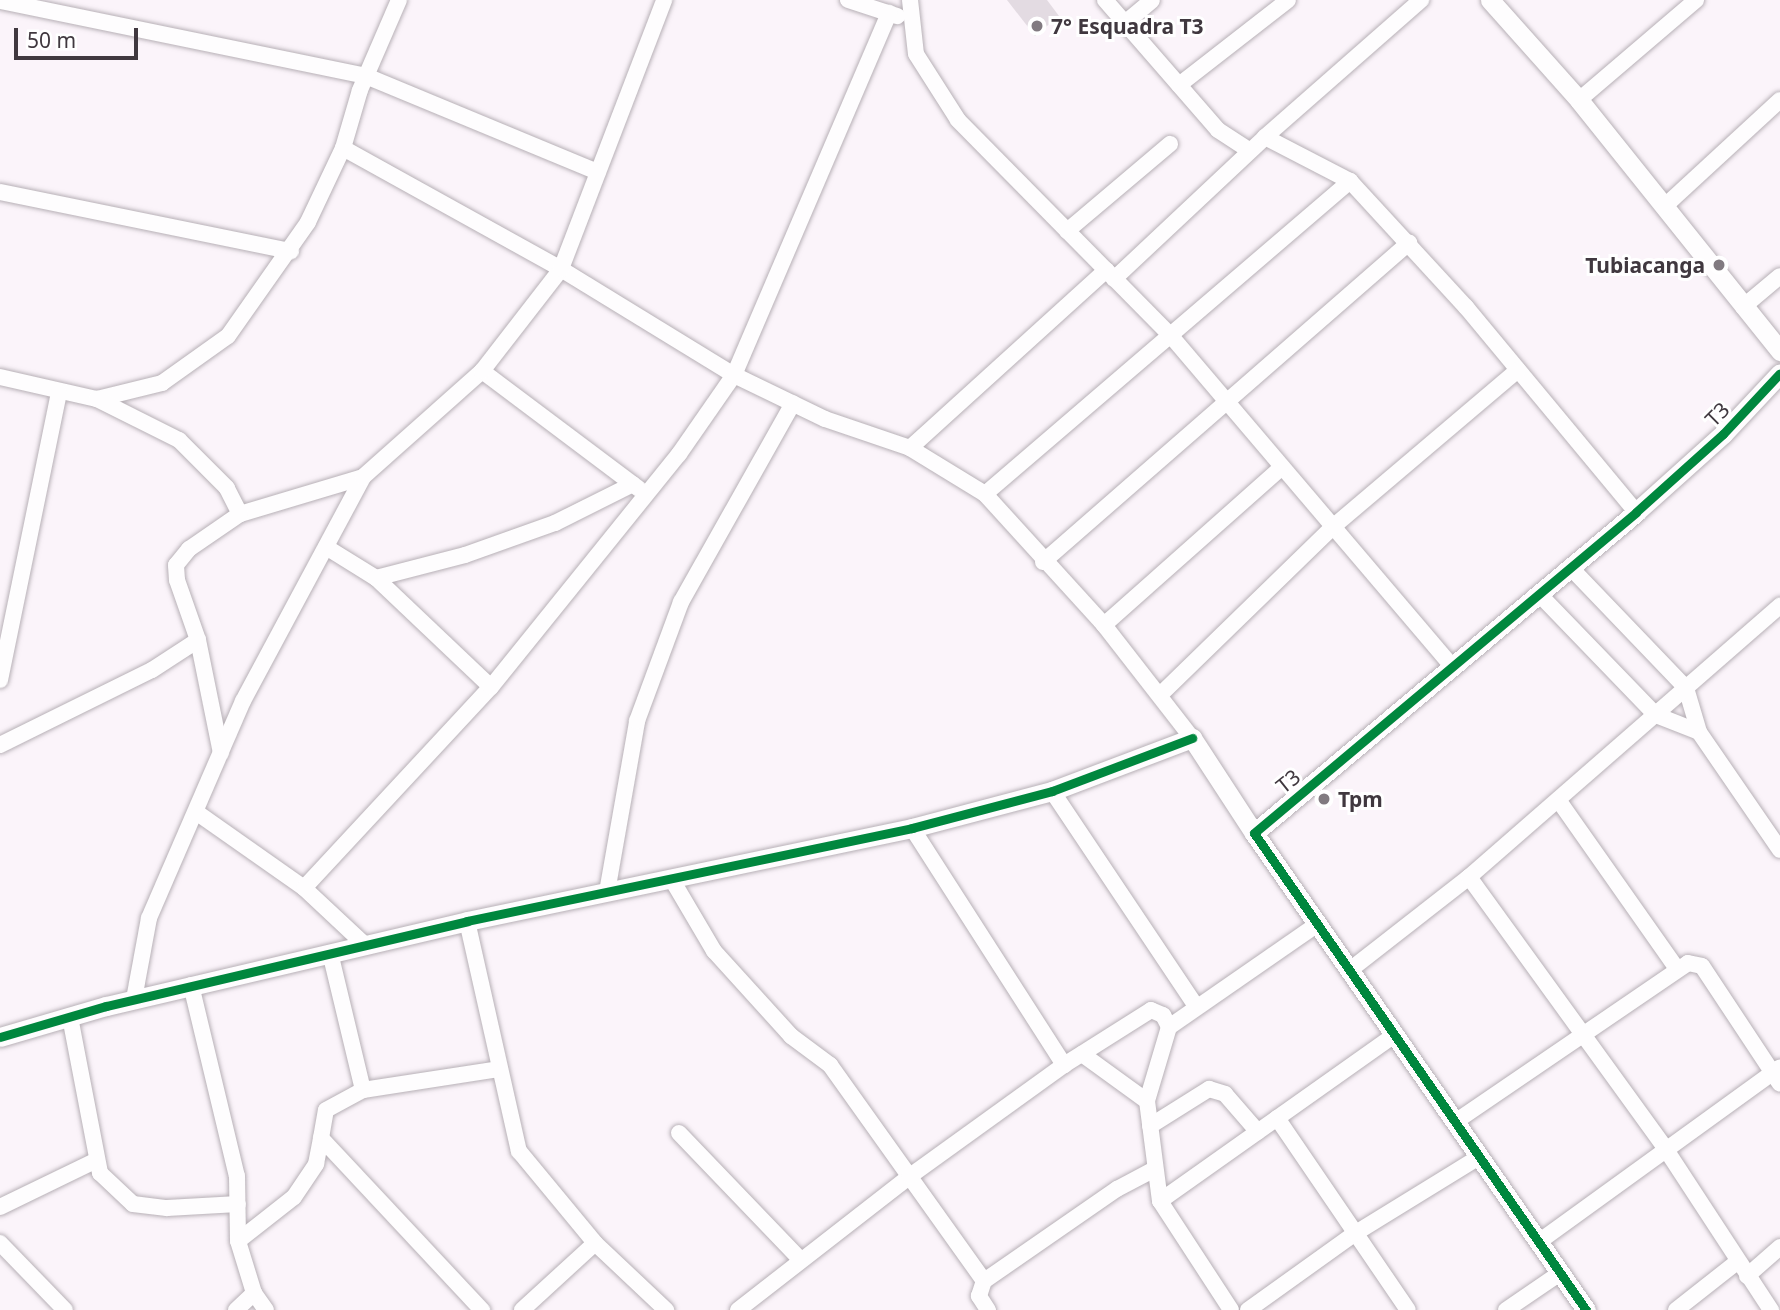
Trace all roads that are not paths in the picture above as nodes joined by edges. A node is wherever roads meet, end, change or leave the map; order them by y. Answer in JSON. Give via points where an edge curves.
{"nodes":[{"id":1,"x":400,"y":0,"type":"edge"},
{"id":2,"x":664,"y":0,"type":"edge"},
{"id":3,"x":848,"y":0,"type":"edge"},
{"id":4,"x":910,"y":0,"type":"edge"},
{"id":5,"x":1105,"y":0,"type":"edge"},
{"id":6,"x":1152,"y":0,"type":"edge"},
{"id":7,"x":1288,"y":0,"type":"edge"},
{"id":8,"x":1421,"y":0,"type":"edge"},
{"id":9,"x":1490,"y":0,"type":"edge"},
{"id":10,"x":1696,"y":0,"type":"edge"},
{"id":11,"x":1,"y":3,"type":"edge"},
{"id":12,"x":889,"y":13,"type":"junction"},
{"id":13,"x":909,"y":20,"type":"junction"},
{"id":14,"x":1125,"y":23,"type":"junction"},
{"id":15,"x":366,"y":76,"type":"junction"},
{"id":16,"x":1180,"y":85,"type":"junction"},
{"id":17,"x":1579,"y":100,"type":"junction"},
{"id":18,"x":1780,"y":100,"type":"edge"},
{"id":19,"x":1265,"y":136,"type":"junction"},
{"id":20,"x":1170,"y":144,"type":"dead end"},
{"id":21,"x":343,"y":148,"type":"junction"},
{"id":22,"x":1250,"y":151,"type":"junction"},
{"id":23,"x":598,"y":172,"type":"junction"},
{"id":24,"x":1350,"y":181,"type":"junction"},
{"id":25,"x":0,"y":192,"type":"edge"},
{"id":26,"x":1665,"y":206,"type":"junction"},
{"id":27,"x":1067,"y":231,"type":"junction"},
{"id":28,"x":1409,"y":243,"type":"junction"},
{"id":29,"x":291,"y":251,"type":"junction"},
{"id":30,"x":561,"y":269,"type":"junction"},
{"id":31,"x":1110,"y":275,"type":"junction"},
{"id":32,"x":1780,"y":276,"type":"edge"},
{"id":33,"x":1744,"y":307,"type":"junction"},
{"id":34,"x":1171,"y":336,"type":"junction"},
{"id":35,"x":1780,"y":351,"type":"edge"},
{"id":36,"x":482,"y":370,"type":"junction"},
{"id":37,"x":1518,"y":370,"type":"junction"},
{"id":38,"x":1780,"y":373,"type":"edge"},
{"id":39,"x":734,"y":376,"type":"junction"},
{"id":40,"x":0,"y":377,"type":"edge"},
{"id":41,"x":59,"y":393,"type":"junction"},
{"id":42,"x":97,"y":399,"type":"junction"},
{"id":43,"x":1227,"y":402,"type":"junction"},
{"id":44,"x":793,"y":403,"type":"junction"},
{"id":45,"x":910,"y":448,"type":"junction"},
{"id":46,"x":1282,"y":467,"type":"junction"},
{"id":47,"x":363,"y":477,"type":"junction"},
{"id":48,"x":633,"y":484,"type":"junction"},
{"id":49,"x":985,"y":494,"type":"junction"},
{"id":50,"x":647,"y":495,"type":"junction"},
{"id":51,"x":1636,"y":512,"type":"junction"},
{"id":52,"x":240,"y":514,"type":"junction"},
{"id":53,"x":1334,"y":526,"type":"junction"},
{"id":54,"x":326,"y":547,"type":"junction"},
{"id":55,"x":1043,"y":562,"type":"junction"},
{"id":56,"x":1570,"y":567,"type":"junction"},
{"id":57,"x":376,"y":578,"type":"junction"},
{"id":58,"x":1539,"y":594,"type":"junction"},
{"id":59,"x":1780,"y":606,"type":"edge"},
{"id":60,"x":1104,"y":625,"type":"junction"},
{"id":61,"x":198,"y":640,"type":"junction"},
{"id":62,"x":1451,"y":664,"type":"junction"},
{"id":63,"x":0,"y":680,"type":"edge"},
{"id":64,"x":491,"y":687,"type":"junction"},
{"id":65,"x":1686,"y":688,"type":"junction"},
{"id":66,"x":1161,"y":694,"type":"junction"},
{"id":67,"x":1656,"y":715,"type":"junction"},
{"id":68,"x":1699,"y":732,"type":"junction"},
{"id":69,"x":1192,"y":738,"type":"junction"},
{"id":70,"x":0,"y":745,"type":"edge"},
{"id":71,"x":221,"y":753,"type":"junction"},
{"id":72,"x":1052,"y":791,"type":"junction"},
{"id":73,"x":1559,"y":801,"type":"junction"},
{"id":74,"x":196,"y":812,"type":"junction"},
{"id":75,"x":912,"y":828,"type":"junction"},
{"id":76,"x":1254,"y":833,"type":"junction"},
{"id":77,"x":1780,"y":850,"type":"edge"},
{"id":78,"x":1469,"y":877,"type":"junction"},
{"id":79,"x":671,"y":878,"type":"junction"},
{"id":80,"x":304,"y":888,"type":"junction"},
{"id":81,"x":607,"y":892,"type":"junction"},
{"id":82,"x":467,"y":920,"type":"junction"},
{"id":83,"x":1318,"y":923,"type":"junction"},
{"id":84,"x":365,"y":945,"type":"junction"},
{"id":85,"x":330,"y":953,"type":"junction"},
{"id":86,"x":1677,"y":969,"type":"junction"},
{"id":87,"x":1350,"y":970,"type":"junction"},
{"id":88,"x":191,"y":985,"type":"junction"},
{"id":89,"x":134,"y":999,"type":"junction"},
{"id":90,"x":1196,"y":1006,"type":"junction"},
{"id":91,"x":70,"y":1017,"type":"junction"},
{"id":92,"x":1169,"y":1027,"type":"junction"},
{"id":93,"x":1396,"y":1034,"type":"junction"},
{"id":94,"x":0,"y":1037,"type":"edge"},
{"id":95,"x":1583,"y":1039,"type":"junction"},
{"id":96,"x":1082,"y":1054,"type":"junction"},
{"id":97,"x":1064,"y":1065,"type":"junction"},
{"id":98,"x":498,"y":1069,"type":"junction"},
{"id":99,"x":1777,"y":1074,"type":"edge"},
{"id":100,"x":363,"y":1090,"type":"junction"},
{"id":101,"x":1147,"y":1101,"type":"junction"},
{"id":102,"x":1277,"y":1118,"type":"junction"},
{"id":103,"x":1455,"y":1122,"type":"junction"},
{"id":104,"x":1150,"y":1126,"type":"junction"},
{"id":105,"x":1258,"y":1132,"type":"junction"},
{"id":106,"x":679,"y":1133,"type":"dead end"},
{"id":107,"x":321,"y":1138,"type":"junction"},
{"id":108,"x":1665,"y":1148,"type":"junction"},
{"id":109,"x":1479,"y":1157,"type":"junction"},
{"id":110,"x":97,"y":1160,"type":"junction"},
{"id":111,"x":1155,"y":1170,"type":"junction"},
{"id":112,"x":910,"y":1176,"type":"junction"},
{"id":113,"x":1160,"y":1201,"type":"junction"},
{"id":114,"x":238,"y":1204,"type":"junction"},
{"id":115,"x":0,"y":1207,"type":"edge"},
{"id":116,"x":1354,"y":1234,"type":"junction"},
{"id":117,"x":238,"y":1241,"type":"junction"},
{"id":118,"x":1540,"y":1241,"type":"junction"},
{"id":119,"x":0,"y":1243,"type":"edge"},
{"id":120,"x":596,"y":1243,"type":"junction"},
{"id":121,"x":1780,"y":1247,"type":"edge"},
{"id":122,"x":801,"y":1260,"type":"junction"},
{"id":123,"x":1737,"y":1262,"type":"junction"},
{"id":124,"x":1560,"y":1273,"type":"junction"},
{"id":125,"x":1747,"y":1276,"type":"junction"},
{"id":126,"x":984,"y":1280,"type":"junction"},
{"id":127,"x":254,"y":1293,"type":"junction"},
{"id":128,"x":65,"y":1310,"type":"edge"},
{"id":129,"x":236,"y":1310,"type":"edge"},
{"id":130,"x":266,"y":1310,"type":"edge"},
{"id":131,"x":482,"y":1310,"type":"edge"},
{"id":132,"x":522,"y":1310,"type":"edge"},
{"id":133,"x":666,"y":1310,"type":"edge"},
{"id":134,"x":738,"y":1310,"type":"edge"},
{"id":135,"x":988,"y":1310,"type":"edge"},
{"id":136,"x":1231,"y":1310,"type":"edge"},
{"id":137,"x":1248,"y":1310,"type":"edge"},
{"id":138,"x":1408,"y":1310,"type":"edge"},
{"id":139,"x":1506,"y":1310,"type":"edge"},
{"id":140,"x":1586,"y":1310,"type":"edge"},
{"id":141,"x":1676,"y":1310,"type":"edge"},
{"id":142,"x":1771,"y":1310,"type":"edge"}],
"edges":[{"from":1,"to":15,"type":"street"},
{"from":2,"to":23,"type":"street"},
{"from":3,"to":12,"type":"street"},
{"from":4,"to":13,"type":"street"},
{"from":5,"to":14,"type":"street"},
{"from":6,"to":14,"type":"street"},
{"from":7,"to":16,"type":"street"},
{"from":8,"to":19,"type":"street"},
{"from":9,"to":17,"type":"street"},
{"from":10,"to":17,"type":"street"},
{"from":11,"to":15,"type":"street"},
{"from":12,"to":13,"type":"street"},
{"from":12,"to":39,"type":"street"},
{"from":13,"to":27,"type":"street","via":[[916,54],[958,120]]},
{"from":14,"to":16,"type":"street"},
{"from":15,"to":21,"type":"street"},
{"from":15,"to":23,"type":"street"},
{"from":16,"to":22,"type":"street","via":[[1218,130]]},
{"from":17,"to":26,"type":"street"},
{"from":18,"to":26,"type":"street"},
{"from":19,"to":22,"type":"street"},
{"from":19,"to":24,"type":"street"},
{"from":20,"to":27,"type":"street"},
{"from":21,"to":29,"type":"street"},
{"from":21,"to":30,"type":"street"},
{"from":22,"to":31,"type":"street"},
{"from":23,"to":30,"type":"street"},
{"from":24,"to":28,"type":"street"},
{"from":24,"to":34,"type":"street"},
{"from":25,"to":29,"type":"street"},
{"from":26,"to":33,"type":"street"},
{"from":27,"to":31,"type":"street"},
{"from":28,"to":37,"type":"street"},
{"from":28,"to":43,"type":"street"},
{"from":29,"to":42,"type":"street","via":[[228,336],[162,383]]},
{"from":30,"to":36,"type":"street"},
{"from":30,"to":39,"type":"street"},
{"from":31,"to":34,"type":"street"},
{"from":31,"to":45,"type":"street"},
{"from":32,"to":33,"type":"street"},
{"from":33,"to":35,"type":"street"},
{"from":34,"to":43,"type":"street"},
{"from":34,"to":49,"type":"street"},
{"from":36,"to":47,"type":"street"},
{"from":36,"to":48,"type":"street"},
{"from":37,"to":51,"type":"street"},
{"from":37,"to":53,"type":"street"},
{"from":38,"to":51,"type":"street","name":"T3","via":[[1723,434]]},
{"from":39,"to":44,"type":"street"},
{"from":39,"to":50,"type":"street"},
{"from":40,"to":41,"type":"street"},
{"from":41,"to":42,"type":"street"},
{"from":41,"to":63,"type":"street"},
{"from":42,"to":52,"type":"street","via":[[179,440],[228,488]]},
{"from":43,"to":46,"type":"street"},
{"from":43,"to":55,"type":"street"},
{"from":44,"to":45,"type":"street"},
{"from":44,"to":81,"type":"street","via":[[681,602],[637,720]]},
{"from":45,"to":49,"type":"street"},
{"from":46,"to":53,"type":"street"},
{"from":46,"to":60,"type":"street"},
{"from":47,"to":52,"type":"street"},
{"from":47,"to":54,"type":"street"},
{"from":48,"to":50,"type":"street"},
{"from":48,"to":57,"type":"street","via":[[542,527],[465,555]]},
{"from":49,"to":55,"type":"street"},
{"from":50,"to":64,"type":"street"},
{"from":51,"to":56,"type":"street","name":"T3"},
{"from":52,"to":61,"type":"street","via":[[189,549],[176,565]]},
{"from":53,"to":62,"type":"street"},
{"from":53,"to":66,"type":"street"},
{"from":54,"to":57,"type":"street"},
{"from":54,"to":71,"type":"street","via":[[243,701]]},
{"from":55,"to":60,"type":"street"},
{"from":56,"to":58,"type":"street","name":"T3"},
{"from":56,"to":65,"type":"street"},
{"from":57,"to":64,"type":"street"},
{"from":58,"to":62,"type":"street","name":"T3"},
{"from":58,"to":67,"type":"street"},
{"from":59,"to":65,"type":"street"},
{"from":60,"to":66,"type":"street"},
{"from":61,"to":70,"type":"street","via":[[152,670]]},
{"from":61,"to":71,"type":"street"},
{"from":62,"to":76,"type":"street","name":"T3"},
{"from":64,"to":80,"type":"street"},
{"from":65,"to":67,"type":"street"},
{"from":65,"to":68,"type":"street"},
{"from":66,"to":69,"type":"street"},
{"from":67,"to":68,"type":"street"},
{"from":67,"to":73,"type":"street"},
{"from":68,"to":77,"type":"street"},
{"from":69,"to":72,"type":"street"},
{"from":69,"to":76,"type":"street"},
{"from":71,"to":74,"type":"street"},
{"from":72,"to":75,"type":"street"},
{"from":72,"to":90,"type":"street"},
{"from":73,"to":78,"type":"street"},
{"from":73,"to":86,"type":"street"},
{"from":74,"to":80,"type":"street"},
{"from":74,"to":89,"type":"street","via":[[149,918]]},
{"from":75,"to":79,"type":"street"},
{"from":75,"to":97,"type":"street"},
{"from":76,"to":83,"type":"street"},
{"from":78,"to":87,"type":"street"},
{"from":78,"to":95,"type":"street"},
{"from":79,"to":81,"type":"street"},
{"from":79,"to":112,"type":"street","via":[[714,951],[745,990],[791,1036],[830,1065]]},
{"from":80,"to":84,"type":"street"},
{"from":81,"to":82,"type":"street"},
{"from":82,"to":84,"type":"street"},
{"from":82,"to":98,"type":"street"},
{"from":83,"to":87,"type":"street"},
{"from":83,"to":90,"type":"street"},
{"from":84,"to":85,"type":"street"},
{"from":85,"to":88,"type":"street"},
{"from":85,"to":100,"type":"street"},
{"from":86,"to":95,"type":"street"},
{"from":86,"to":99,"type":"street","via":[[1688,963],[1702,966]]},
{"from":87,"to":93,"type":"street"},
{"from":88,"to":89,"type":"street"},
{"from":88,"to":114,"type":"street","via":[[237,1176]]},
{"from":89,"to":91,"type":"street"},
{"from":90,"to":92,"type":"street"},
{"from":91,"to":94,"type":"street"},
{"from":91,"to":110,"type":"street"},
{"from":92,"to":96,"type":"street","via":[[1163,1015],[1151,1010]]},
{"from":92,"to":101,"type":"street"},
{"from":93,"to":102,"type":"street"},
{"from":93,"to":103,"type":"street"},
{"from":95,"to":103,"type":"street"},
{"from":95,"to":108,"type":"street"},
{"from":96,"to":97,"type":"street"},
{"from":96,"to":101,"type":"street"},
{"from":97,"to":112,"type":"street"},
{"from":98,"to":100,"type":"street"},
{"from":98,"to":120,"type":"street","via":[[519,1151]]},
{"from":99,"to":108,"type":"street"},
{"from":100,"to":107,"type":"street","via":[[326,1110]]},
{"from":101,"to":104,"type":"street"},
{"from":102,"to":105,"type":"street"},
{"from":102,"to":116,"type":"street"},
{"from":103,"to":109,"type":"street"},
{"from":104,"to":105,"type":"street","via":[[1209,1089],[1225,1094]]},
{"from":104,"to":111,"type":"street"},
{"from":105,"to":113,"type":"street"},
{"from":106,"to":122,"type":"street"},
{"from":107,"to":117,"type":"street","via":[[316,1164],[294,1197]]},
{"from":107,"to":131,"type":"street"},
{"from":108,"to":118,"type":"street"},
{"from":108,"to":123,"type":"street"},
{"from":109,"to":116,"type":"street"},
{"from":109,"to":118,"type":"street"},
{"from":110,"to":114,"type":"street","via":[[100,1173],[133,1204],[167,1208]]},
{"from":110,"to":115,"type":"street"},
{"from":111,"to":113,"type":"street"},
{"from":111,"to":126,"type":"street","via":[[1117,1189]]},
{"from":112,"to":122,"type":"street"},
{"from":112,"to":126,"type":"street"},
{"from":113,"to":136,"type":"street"},
{"from":114,"to":117,"type":"street"},
{"from":116,"to":137,"type":"street"},
{"from":116,"to":138,"type":"street"},
{"from":117,"to":127,"type":"street"},
{"from":118,"to":124,"type":"street"},
{"from":119,"to":128,"type":"street"},
{"from":120,"to":132,"type":"street"},
{"from":120,"to":133,"type":"street"},
{"from":121,"to":125,"type":"street"},
{"from":122,"to":134,"type":"street"},
{"from":123,"to":125,"type":"street"},
{"from":123,"to":141,"type":"street"},
{"from":124,"to":139,"type":"street"},
{"from":124,"to":140,"type":"street"},
{"from":125,"to":142,"type":"street"},
{"from":126,"to":135,"type":"street","via":[[979,1296]]},
{"from":127,"to":129,"type":"street"},
{"from":127,"to":130,"type":"street"}]}
